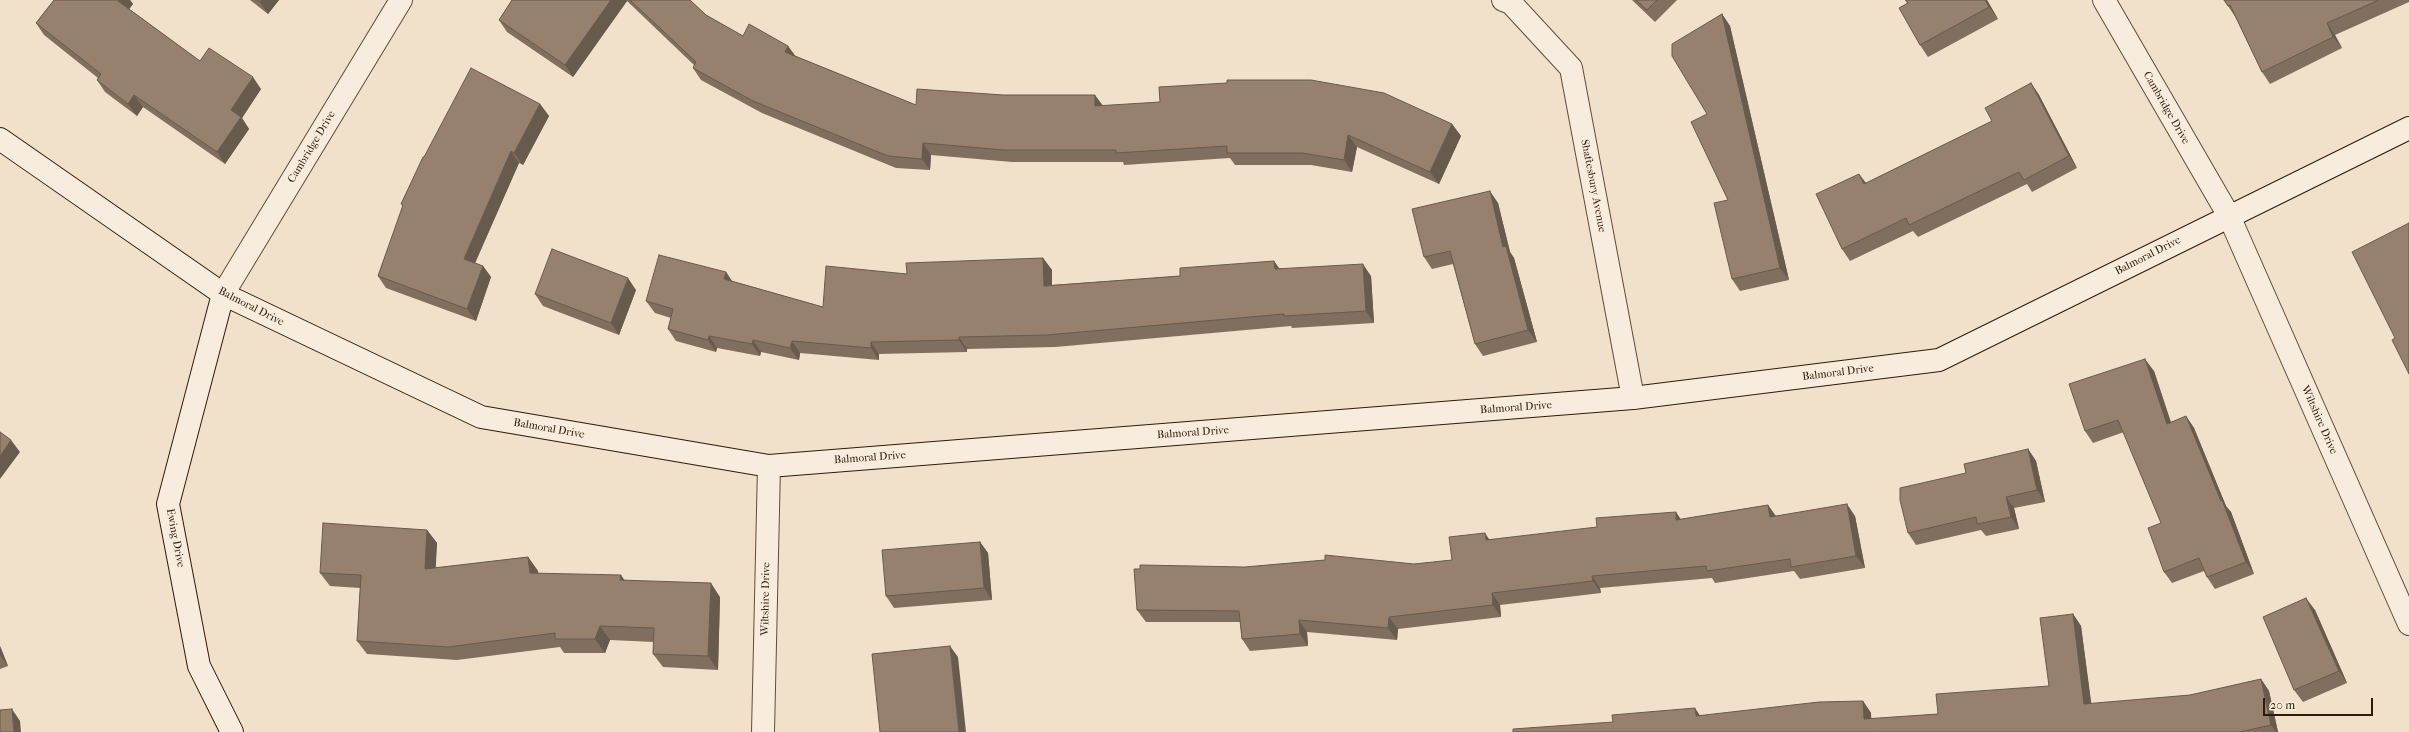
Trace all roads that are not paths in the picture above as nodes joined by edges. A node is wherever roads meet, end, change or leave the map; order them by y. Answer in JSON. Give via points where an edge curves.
{"nodes":[{"id":1,"x":401,"y":0,"type":"edge"},
{"id":2,"x":1503,"y":0,"type":"edge"},
{"id":3,"x":2104,"y":0,"type":"edge"},
{"id":4,"x":2409,"y":128,"type":"edge"},
{"id":5,"x":0,"y":139,"type":"edge"},
{"id":6,"x":2229,"y":216,"type":"junction"},
{"id":7,"x":223,"y":294,"type":"junction"},
{"id":8,"x":1633,"y":398,"type":"junction"},
{"id":9,"x":768,"y":466,"type":"junction"},
{"id":10,"x":2409,"y":624,"type":"edge"},
{"id":11,"x":232,"y":732,"type":"edge"},
{"id":12,"x":763,"y":732,"type":"edge"}],
"edges":[{"from":1,"to":7,"type":"street","name":"Cambridge Drive"},
{"from":2,"to":8,"type":"street","name":"Shaftesbury Avenue","via":[[1511,2],[1571,68]]},
{"from":3,"to":6,"type":"street","name":"Cambridge Drive"},
{"from":4,"to":6,"type":"street","name":"Balmoral Drive"},
{"from":5,"to":7,"type":"street","name":"Balmoral Drive"},
{"from":6,"to":8,"type":"street","name":"Balmoral Drive","via":[[1939,360]]},
{"from":6,"to":10,"type":"street","name":"Wiltshire Drive"},
{"from":7,"to":9,"type":"street","name":"Balmoral Drive","via":[[481,417]]},
{"from":7,"to":11,"type":"street","name":"Ewing Drive","via":[[168,504],[199,666]]},
{"from":8,"to":9,"type":"street","name":"Balmoral Drive"},
{"from":9,"to":12,"type":"street","name":"Wiltshire Drive"}]}
